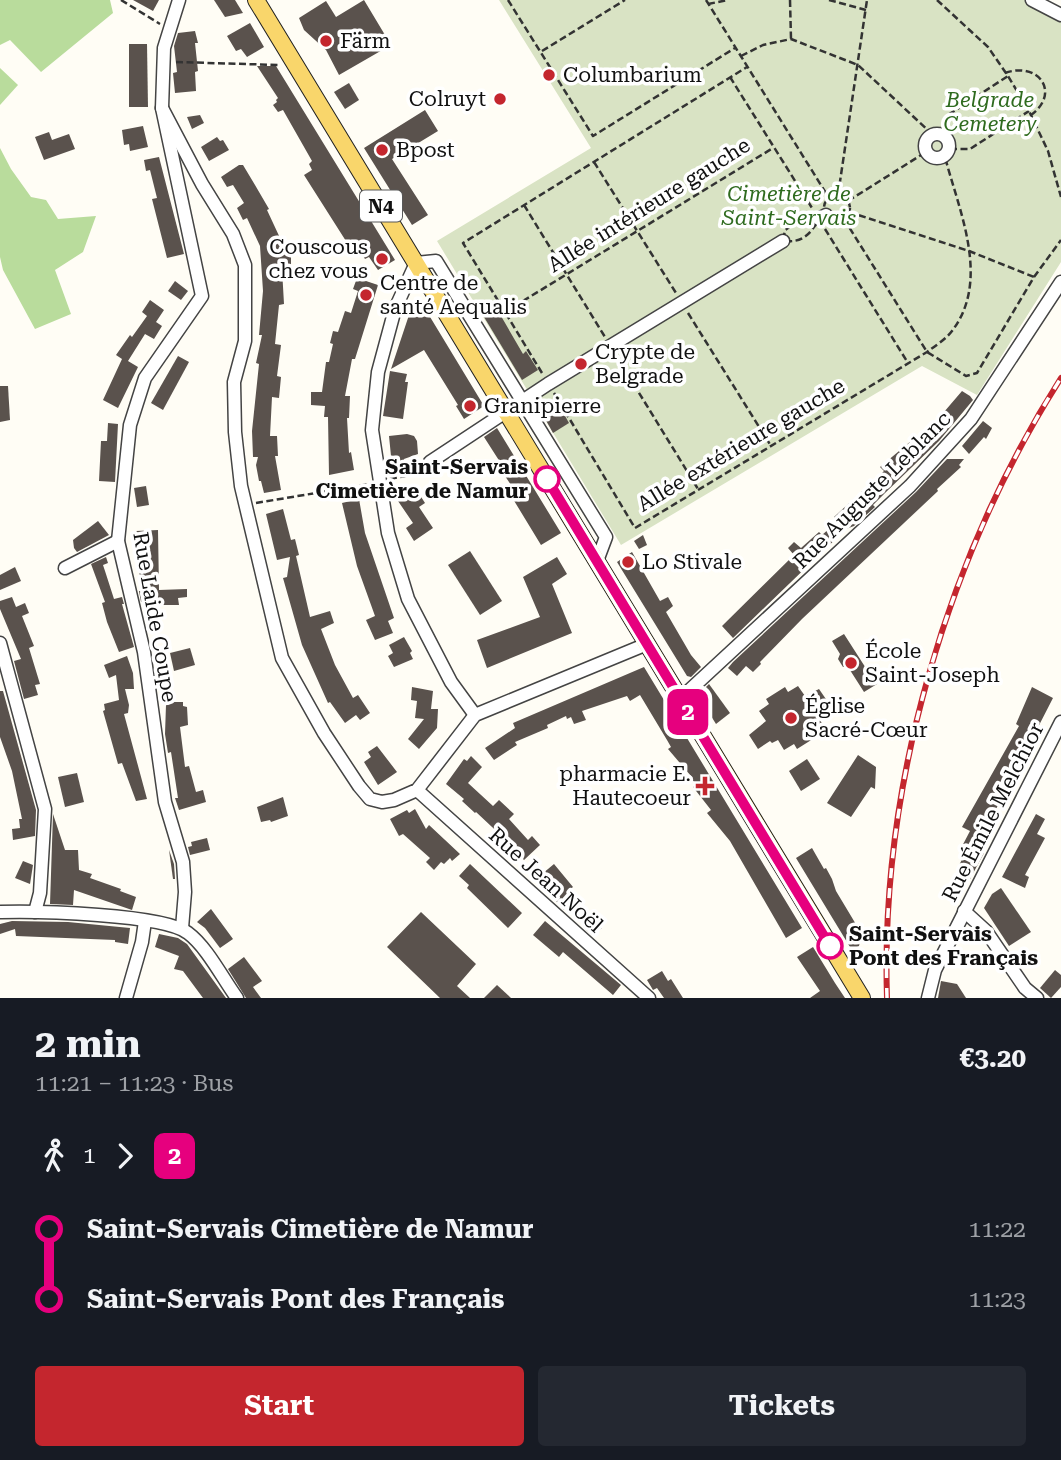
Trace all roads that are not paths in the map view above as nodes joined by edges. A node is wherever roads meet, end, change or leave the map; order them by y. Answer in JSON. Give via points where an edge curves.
{"nodes":[{"id":1,"x":179,"y":0,"type":"edge"},
{"id":2,"x":256,"y":0,"type":"edge"},
{"id":3,"x":1032,"y":0,"type":"edge"},
{"id":4,"x":1061,"y":15,"type":"edge"},
{"id":5,"x":162,"y":108,"type":"junction"},
{"id":6,"x":947,"y":153,"type":"joint"},
{"id":7,"x":783,"y":241,"type":"road end"},
{"id":8,"x":416,"y":263,"type":"junction"},
{"id":9,"x":1061,"y":282,"type":"edge"},
{"id":10,"x":522,"y":400,"type":"junction"},
{"id":11,"x":506,"y":411,"type":"junction"},
{"id":12,"x":430,"y":462,"type":"road end"},
{"id":13,"x":118,"y":541,"type":"junction"},
{"id":14,"x":597,"y":561,"type":"junction"},
{"id":15,"x":65,"y":568,"type":"dead end"},
{"id":16,"x":0,"y":643,"type":"edge"},
{"id":17,"x":647,"y":644,"type":"junction"},
{"id":18,"x":680,"y":699,"type":"junction"},
{"id":19,"x":475,"y":715,"type":"junction"},
{"id":20,"x":1061,"y":722,"type":"edge"},
{"id":21,"x":417,"y":790,"type":"junction"},
{"id":22,"x":964,"y":911,"type":"junction"},
{"id":23,"x":0,"y":912,"type":"edge"},
{"id":24,"x":35,"y":912,"type":"junction"},
{"id":25,"x":145,"y":921,"type":"junction"},
{"id":26,"x":182,"y":928,"type":"junction"},
{"id":27,"x":125,"y":998,"type":"edge"},
{"id":28,"x":237,"y":998,"type":"edge"},
{"id":29,"x":649,"y":998,"type":"edge"},
{"id":30,"x":862,"y":998,"type":"edge"},
{"id":31,"x":928,"y":998,"type":"edge"},
{"id":32,"x":1037,"y":998,"type":"edge"}],
"edges":[{"from":1,"to":5,"type":"street","name":"Rue Laide Coupe","via":[[163,61]]},
{"from":2,"to":8,"type":"main road","number":"N4"},
{"from":3,"to":4,"type":"street"},
{"from":5,"to":13,"type":"street","name":"Rue Laide Coupe","via":[[202,296],[145,378],[130,425]]},
{"from":5,"to":21,"type":"street","via":[[233,234],[245,265],[245,341],[234,382],[234,432],[282,658],[324,733],[370,799],[394,800]]},
{"from":6,"to":6,"type":"street","via":[[934,159],[926,152],[925,143],[936,134],[948,140]]},
{"from":7,"to":10,"type":"street"},
{"from":8,"to":10,"type":"street","via":[[436,261]]},
{"from":8,"to":11,"type":"main road","number":"N4"},
{"from":8,"to":19,"type":"street","via":[[395,309],[378,372],[372,430],[388,533],[408,600]]},
{"from":9,"to":18,"type":"street","name":"Rue Auguste Leblanc","via":[[971,419],[910,486]]},
{"from":10,"to":11,"type":"street"},
{"from":10,"to":14,"type":"street","via":[[606,537]]},
{"from":11,"to":12,"type":"street"},
{"from":11,"to":14,"type":"main road","number":"N4"},
{"from":13,"to":15,"type":"street"},
{"from":13,"to":26,"type":"street","name":"Rue Laide Coupe","via":[[144,652],[165,802],[183,862]]},
{"from":14,"to":17,"type":"main road","number":"N4"},
{"from":16,"to":24,"type":"street","via":[[45,809]]},
{"from":17,"to":18,"type":"main road","number":"N4"},
{"from":17,"to":19,"type":"street"},
{"from":18,"to":30,"type":"main road","number":"N4"},
{"from":19,"to":21,"type":"street"},
{"from":20,"to":22,"type":"street","name":"Rue Émile Melchior"},
{"from":21,"to":29,"type":"street","name":"Rue Jean Noël"},
{"from":22,"to":31,"type":"street","name":"Rue Émile Melchior","via":[[935,970]]},
{"from":22,"to":32,"type":"street","via":[[986,931]]},
{"from":23,"to":24,"type":"street"},
{"from":24,"to":25,"type":"street"},
{"from":25,"to":26,"type":"street"},
{"from":25,"to":27,"type":"street"},
{"from":26,"to":28,"type":"street","via":[[199,943]]}]}
